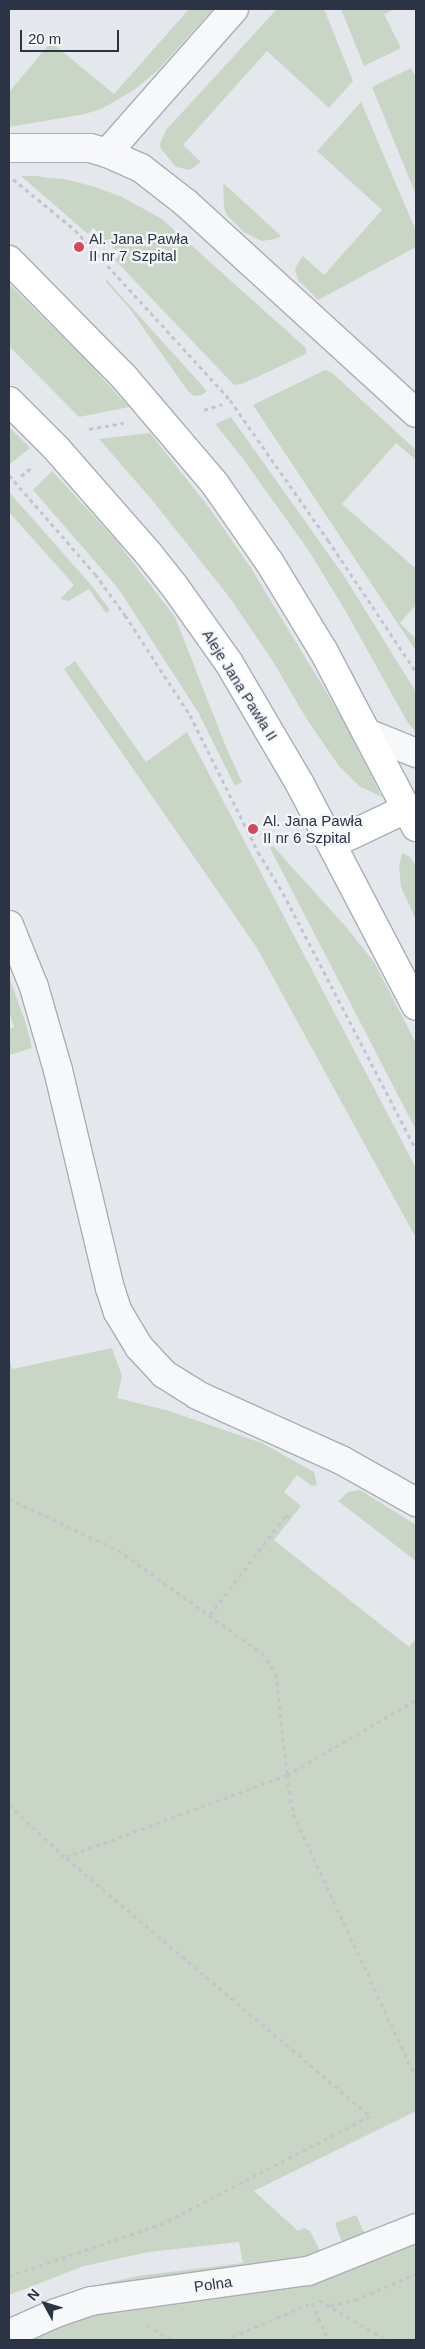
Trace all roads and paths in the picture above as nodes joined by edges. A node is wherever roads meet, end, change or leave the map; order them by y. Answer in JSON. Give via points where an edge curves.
{"nodes":[{"id":1,"x":234,"y":9,"type":"edge"},
{"id":2,"x":9,"y":148,"type":"edge"},
{"id":3,"x":107,"y":153,"type":"junction"},
{"id":4,"x":9,"y":175,"type":"edge"},
{"id":5,"x":9,"y":260,"type":"edge"},
{"id":6,"x":9,"y":401,"type":"edge"},
{"id":7,"x":222,"y":404,"type":"dead end"},
{"id":8,"x":204,"y":410,"type":"dead end"},
{"id":9,"x":416,"y":413,"type":"edge"},
{"id":10,"x":131,"y":422,"type":"dead end"},
{"id":11,"x":89,"y":429,"type":"dead end"},
{"id":12,"x":9,"y":475,"type":"edge"},
{"id":13,"x":416,"y":672,"type":"edge"},
{"id":14,"x":367,"y":733,"type":"junction"},
{"id":15,"x":416,"y":753,"type":"edge"},
{"id":16,"x":414,"y":812,"type":"edge"},
{"id":17,"x":332,"y":844,"type":"junction"},
{"id":18,"x":9,"y":925,"type":"edge"},
{"id":19,"x":416,"y":1006,"type":"edge"},
{"id":20,"x":416,"y":1150,"type":"edge"},
{"id":21,"x":9,"y":1499,"type":"edge"},
{"id":22,"x":416,"y":1502,"type":"edge"},
{"id":23,"x":291,"y":1518,"type":"dead end"},
{"id":24,"x":210,"y":1615,"type":"junction"},
{"id":25,"x":416,"y":1700,"type":"edge"},
{"id":26,"x":287,"y":1775,"type":"junction"},
{"id":27,"x":9,"y":1805,"type":"edge"},
{"id":28,"x":66,"y":1858,"type":"junction"},
{"id":29,"x":416,"y":2078,"type":"edge"},
{"id":30,"x":416,"y":2228,"type":"edge"},
{"id":31,"x":416,"y":2274,"type":"edge"},
{"id":32,"x":9,"y":2276,"type":"edge"},
{"id":33,"x":312,"y":2303,"type":"junction"},
{"id":34,"x":329,"y":2306,"type":"junction"},
{"id":35,"x":154,"y":2329,"type":"dead end"},
{"id":36,"x":9,"y":2334,"type":"edge"},
{"id":37,"x":172,"y":2340,"type":"edge"},
{"id":38,"x":225,"y":2340,"type":"edge"},
{"id":39,"x":328,"y":2340,"type":"edge"},
{"id":40,"x":387,"y":2340,"type":"edge"}],
"edges":[{"from":1,"to":3,"type":"street"},
{"from":2,"to":3,"type":"street","via":[[75,147]]},
{"from":3,"to":9,"type":"street","via":[[140,168],[174,193]]},
{"from":4,"to":13,"type":"path","via":[[75,230],[230,400]]},
{"from":5,"to":14,"type":"highway","via":[[124,377],[215,484],[299,609]]},
{"from":6,"to":17,"type":"highway","name":"Aleje Jana Pawła II","via":[[86,482],[175,587],[249,696]]},
{"from":7,"to":8,"type":"path"},
{"from":10,"to":11,"type":"path"},
{"from":12,"to":20,"type":"path","via":[[120,608],[190,715],[258,852],[283,893]]},
{"from":14,"to":15,"type":"street"},
{"from":14,"to":16,"type":"highway"},
{"from":16,"to":17,"type":"highway"},
{"from":17,"to":19,"type":"highway","name":"Aleje Jana Pawła II"},
{"from":18,"to":22,"type":"street","via":[[34,986],[58,1070],[110,1288],[118,1312],[139,1347],[164,1374],[197,1395],[343,1461]]},
{"from":21,"to":24,"type":"path","via":[[118,1550]]},
{"from":23,"to":24,"type":"path","via":[[286,1515]]},
{"from":24,"to":26,"type":"path","via":[[262,1653],[276,1674]]},
{"from":25,"to":26,"type":"path"},
{"from":26,"to":28,"type":"path"},
{"from":26,"to":29,"type":"path","via":[[293,1814]]},
{"from":27,"to":28,"type":"path"},
{"from":28,"to":32,"type":"path","via":[[370,2116],[164,2222]]},
{"from":30,"to":36,"type":"street","name":"Polna","via":[[308,2271],[91,2301]]},
{"from":31,"to":34,"type":"path","via":[[355,2300]]},
{"from":33,"to":34,"type":"path","via":[[319,2300]]},
{"from":33,"to":38,"type":"path"},
{"from":33,"to":39,"type":"path"},
{"from":34,"to":40,"type":"path"},
{"from":35,"to":37,"type":"path"}]}
